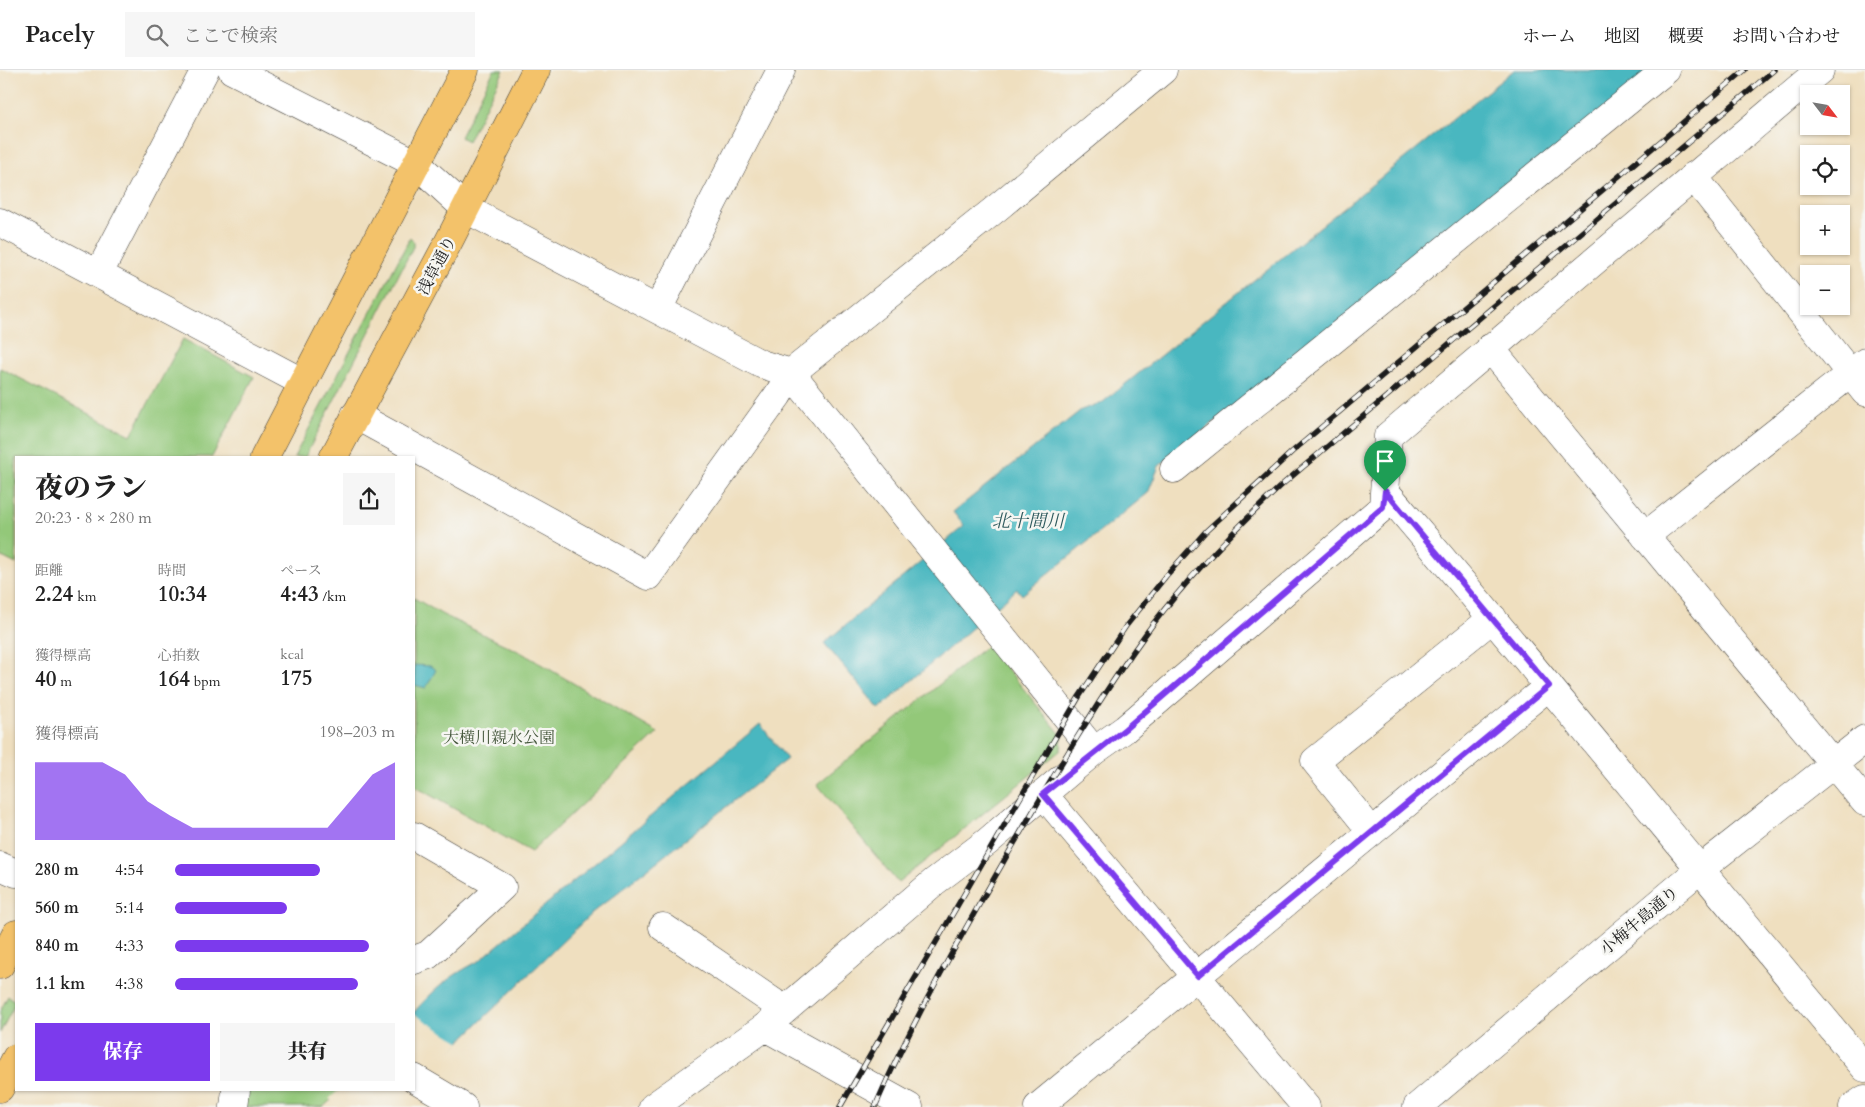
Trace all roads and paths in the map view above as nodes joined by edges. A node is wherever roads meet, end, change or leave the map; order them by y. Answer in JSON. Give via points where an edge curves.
{"nodes":[{"id":1,"x":204,"y":70,"type":"edge"},
{"id":2,"x":232,"y":70,"type":"edge"},
{"id":3,"x":465,"y":70,"type":"edge"},
{"id":4,"x":536,"y":70,"type":"edge"},
{"id":5,"x":781,"y":70,"type":"edge"},
{"id":6,"x":1163,"y":70,"type":"edge"},
{"id":7,"x":1666,"y":70,"type":"edge"},
{"id":8,"x":1820,"y":70,"type":"edge"},
{"id":9,"x":417,"y":164,"type":"junction"},
{"id":10,"x":1693,"y":176,"type":"junction"},
{"id":11,"x":466,"y":209,"type":"junction"},
{"id":12,"x":0,"y":222,"type":"edge"},
{"id":13,"x":99,"y":273,"type":"junction"},
{"id":14,"x":658,"y":309,"type":"junction"},
{"id":15,"x":1490,"y":348,"type":"junction"},
{"id":16,"x":791,"y":373,"type":"junction"},
{"id":17,"x":1860,"y":376,"type":"edge"},
{"id":18,"x":302,"y":382,"type":"junction"},
{"id":19,"x":355,"y":415,"type":"junction"},
{"id":20,"x":265,"y":456,"type":"edge"},
{"id":21,"x":333,"y":456,"type":"edge"},
{"id":22,"x":1174,"y":469,"type":"dead end"},
{"id":23,"x":1385,"y":491,"type":"junction"},
{"id":24,"x":1645,"y":536,"type":"junction"},
{"id":25,"x":1493,"y":618,"type":"junction"},
{"id":26,"x":1549,"y":686,"type":"junction"},
{"id":27,"x":1865,"y":739,"type":"edge"},
{"id":28,"x":1094,"y":751,"type":"junction"},
{"id":29,"x":1833,"y":764,"type":"junction"},
{"id":30,"x":1043,"y":794,"type":"junction"},
{"id":31,"x":1865,"y":802,"type":"edge"},
{"id":32,"x":1372,"y":832,"type":"junction"},
{"id":33,"x":415,"y":837,"type":"edge"},
{"id":34,"x":0,"y":866,"type":"edge"},
{"id":35,"x":1699,"y":870,"type":"junction"},
{"id":36,"x":15,"y":873,"type":"edge"},
{"id":37,"x":663,"y":927,"type":"dead end"},
{"id":38,"x":15,"y":936,"type":"edge"},
{"id":39,"x":415,"y":960,"type":"edge"},
{"id":40,"x":0,"y":965,"type":"edge"},
{"id":41,"x":1198,"y":976,"type":"junction"},
{"id":42,"x":785,"y":1010,"type":"junction"},
{"id":43,"x":765,"y":1028,"type":"junction"},
{"id":44,"x":15,"y":1060,"type":"edge"},
{"id":45,"x":1865,"y":1068,"type":"edge"},
{"id":46,"x":415,"y":1079,"type":"edge"},
{"id":47,"x":0,"y":1088,"type":"edge"},
{"id":48,"x":236,"y":1091,"type":"edge"},
{"id":49,"x":1865,"y":1099,"type":"edge"},
{"id":50,"x":451,"y":1100,"type":"edge"},
{"id":51,"x":234,"y":1107,"type":"edge"},
{"id":52,"x":653,"y":1107,"type":"edge"},
{"id":53,"x":909,"y":1107,"type":"edge"},
{"id":54,"x":1038,"y":1107,"type":"edge"},
{"id":55,"x":1306,"y":1107,"type":"edge"},
{"id":56,"x":1417,"y":1107,"type":"edge"},
{"id":57,"x":1853,"y":1107,"type":"edge"}],
"edges":[{"from":1,"to":13,"type":"street"},
{"from":2,"to":9,"type":"street"},
{"from":3,"to":9,"type":"main road"},
{"from":4,"to":11,"type":"main road","name":"浅草通り"},
{"from":5,"to":14,"type":"street"},
{"from":6,"to":16,"type":"street"},
{"from":7,"to":22,"type":"street"},
{"from":8,"to":10,"type":"street"},
{"from":9,"to":11,"type":"street"},
{"from":9,"to":18,"type":"main road"},
{"from":10,"to":15,"type":"street"},
{"from":10,"to":17,"type":"street"},
{"from":11,"to":14,"type":"street"},
{"from":11,"to":19,"type":"main road","name":"浅草通り"},
{"from":12,"to":13,"type":"street"},
{"from":13,"to":18,"type":"street"},
{"from":14,"to":16,"type":"street","via":[[761,364]]},
{"from":15,"to":23,"type":"street","via":[[1388,436]]},
{"from":15,"to":24,"type":"street"},
{"from":16,"to":19,"type":"street","via":[[778,396],[648,576]]},
{"from":16,"to":28,"type":"street"},
{"from":17,"to":24,"type":"street"},
{"from":18,"to":20,"type":"main road"},
{"from":19,"to":21,"type":"main road","name":"浅草通り"},
{"from":23,"to":25,"type":"street"},
{"from":23,"to":28,"type":"street","via":[[1383,507],[1125,729]]},
{"from":24,"to":29,"type":"street"},
{"from":25,"to":26,"type":"street"},
{"from":25,"to":32,"type":"street","via":[[1315,761]]},
{"from":26,"to":32,"type":"street"},
{"from":26,"to":35,"type":"street"},
{"from":27,"to":29,"type":"street","name":"小梅牛島通り"},
{"from":28,"to":30,"type":"street"},
{"from":29,"to":31,"type":"street"},
{"from":29,"to":35,"type":"street","name":"小梅牛島通り"},
{"from":30,"to":41,"type":"street"},
{"from":30,"to":42,"type":"street"},
{"from":32,"to":41,"type":"street"},
{"from":33,"to":39,"type":"street","via":[[502,887],[428,955]]},
{"from":34,"to":36,"type":"street"},
{"from":35,"to":45,"type":"street"},
{"from":35,"to":56,"type":"street","name":"小梅牛島通り"},
{"from":37,"to":42,"type":"street"},
{"from":38,"to":40,"type":"main road"},
{"from":41,"to":54,"type":"street"},
{"from":41,"to":55,"type":"street"},
{"from":42,"to":43,"type":"street"},
{"from":43,"to":52,"type":"street"},
{"from":43,"to":53,"type":"street"},
{"from":44,"to":47,"type":"main road"},
{"from":46,"to":50,"type":"street"},
{"from":48,"to":51,"type":"street"},
{"from":49,"to":57,"type":"street"}]}
